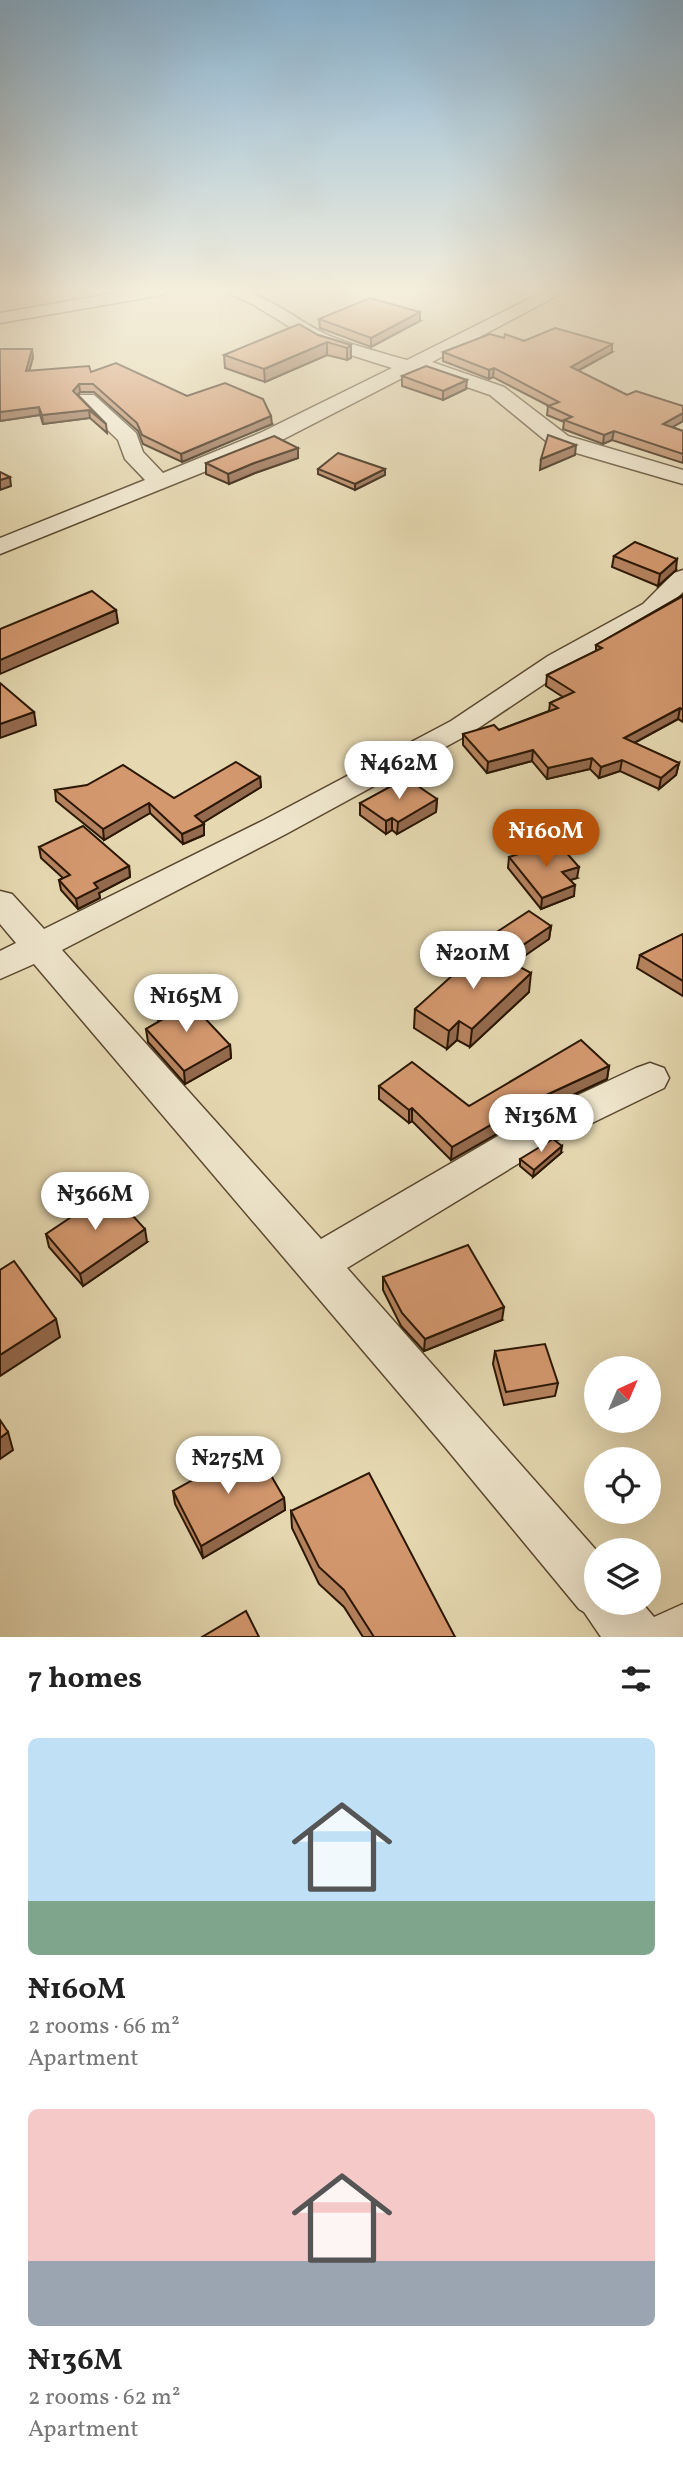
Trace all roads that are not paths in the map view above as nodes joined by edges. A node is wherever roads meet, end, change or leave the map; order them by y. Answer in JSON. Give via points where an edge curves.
{"nodes":[{"id":1,"x":410,"y":366,"type":"edge"},
{"id":2,"x":418,"y":366,"type":"edge"},
{"id":3,"x":88,"y":399,"type":"dead end"},
{"id":4,"x":683,"y":477,"type":"edge"},
{"id":5,"x":160,"y":482,"type":"junction"},
{"id":6,"x":0,"y":547,"type":"edge"},
{"id":7,"x":683,"y":578,"type":"edge"},
{"id":8,"x":0,"y":902,"type":"edge"},
{"id":9,"x":37,"y":944,"type":"junction"},
{"id":10,"x":0,"y":965,"type":"edge"},
{"id":11,"x":650,"y":1077,"type":"dead end"},
{"id":12,"x":317,"y":1264,"type":"junction"},
{"id":13,"x":584,"y":1576,"type":"edge"},
{"id":14,"x":617,"y":1615,"type":"edge"},
{"id":15,"x":683,"y":1631,"type":"edge"},
{"id":16,"x":636,"y":1637,"type":"edge"},
{"id":17,"x":669,"y":1637,"type":"edge"}],
"edges":[{"from":1,"to":5,"type":"street","via":[[268,438]]},
{"from":2,"to":4,"type":"street","via":[[497,390],[560,441]]},
{"from":3,"to":5,"type":"street","via":[[128,438],[132,454]]},
{"from":5,"to":6,"type":"street"},
{"from":7,"to":9,"type":"street","via":[[652,609],[558,662],[461,727],[275,827]]},
{"from":8,"to":9,"type":"street"},
{"from":9,"to":10,"type":"street"},
{"from":9,"to":12,"type":"street"},
{"from":11,"to":12,"type":"street","via":[[543,1129]]},
{"from":12,"to":13,"type":"street"},
{"from":14,"to":16,"type":"street"},
{"from":15,"to":17,"type":"street"}]}
